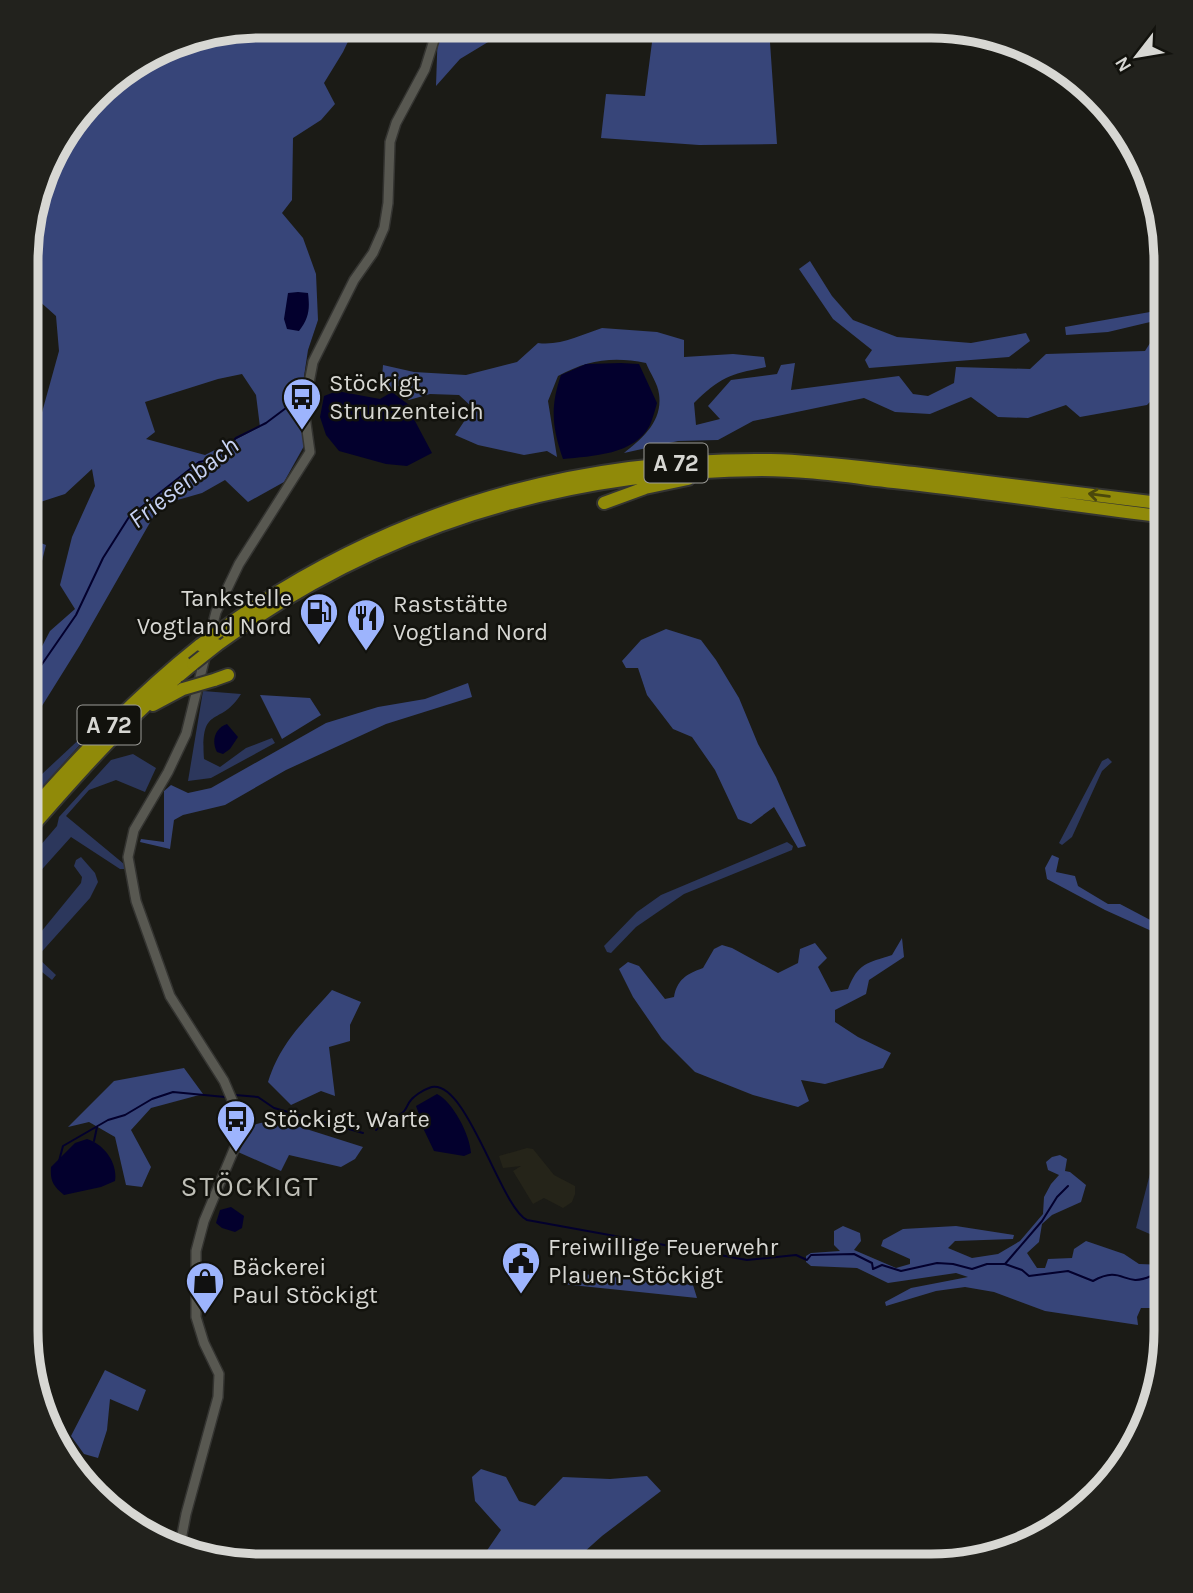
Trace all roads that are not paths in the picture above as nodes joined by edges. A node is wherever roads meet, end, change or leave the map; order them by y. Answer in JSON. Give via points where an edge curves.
{"nodes":[{"id":1,"x":435,"y":38,"type":"edge"},
{"id":2,"x":764,"y":470,"type":"junction"},
{"id":3,"x":1154,"y":501,"type":"edge"},
{"id":4,"x":604,"y":503,"type":"dead end"},
{"id":5,"x":1154,"y":515,"type":"edge"},
{"id":6,"x":228,"y":675,"type":"dead end"},
{"id":7,"x":131,"y":718,"type":"junction"},
{"id":8,"x":39,"y":802,"type":"edge"},
{"id":9,"x":39,"y":818,"type":"edge"},
{"id":10,"x":181,"y":1540,"type":"edge"}],
"edges":[{"from":1,"to":10,"type":"street","via":[[390,142],[384,228],[313,362],[304,409],[310,453],[224,593],[186,734],[129,843],[129,873],[136,901],[170,996],[224,1082],[241,1121],[240,1135],[196,1251],[196,1317],[219,1374],[218,1398]]},
{"from":2,"to":4,"type":"highway","via":[[662,484]]},
{"from":2,"to":5,"type":"highway","number":"A 72"},
{"from":2,"to":7,"type":"highway","number":"A 72","bridge":true,"via":[[617,480],[550,492],[437,525],[334,571],[251,620]]},
{"from":3,"to":8,"type":"highway","number":"A 72","one_way":true,"bridge":true,"via":[[773,460],[603,471],[494,495],[394,532],[281,589],[159,677]]},
{"from":6,"to":7,"type":"highway","bridge":true,"via":[[183,689]]},
{"from":7,"to":9,"type":"highway","number":"A 72"}]}
